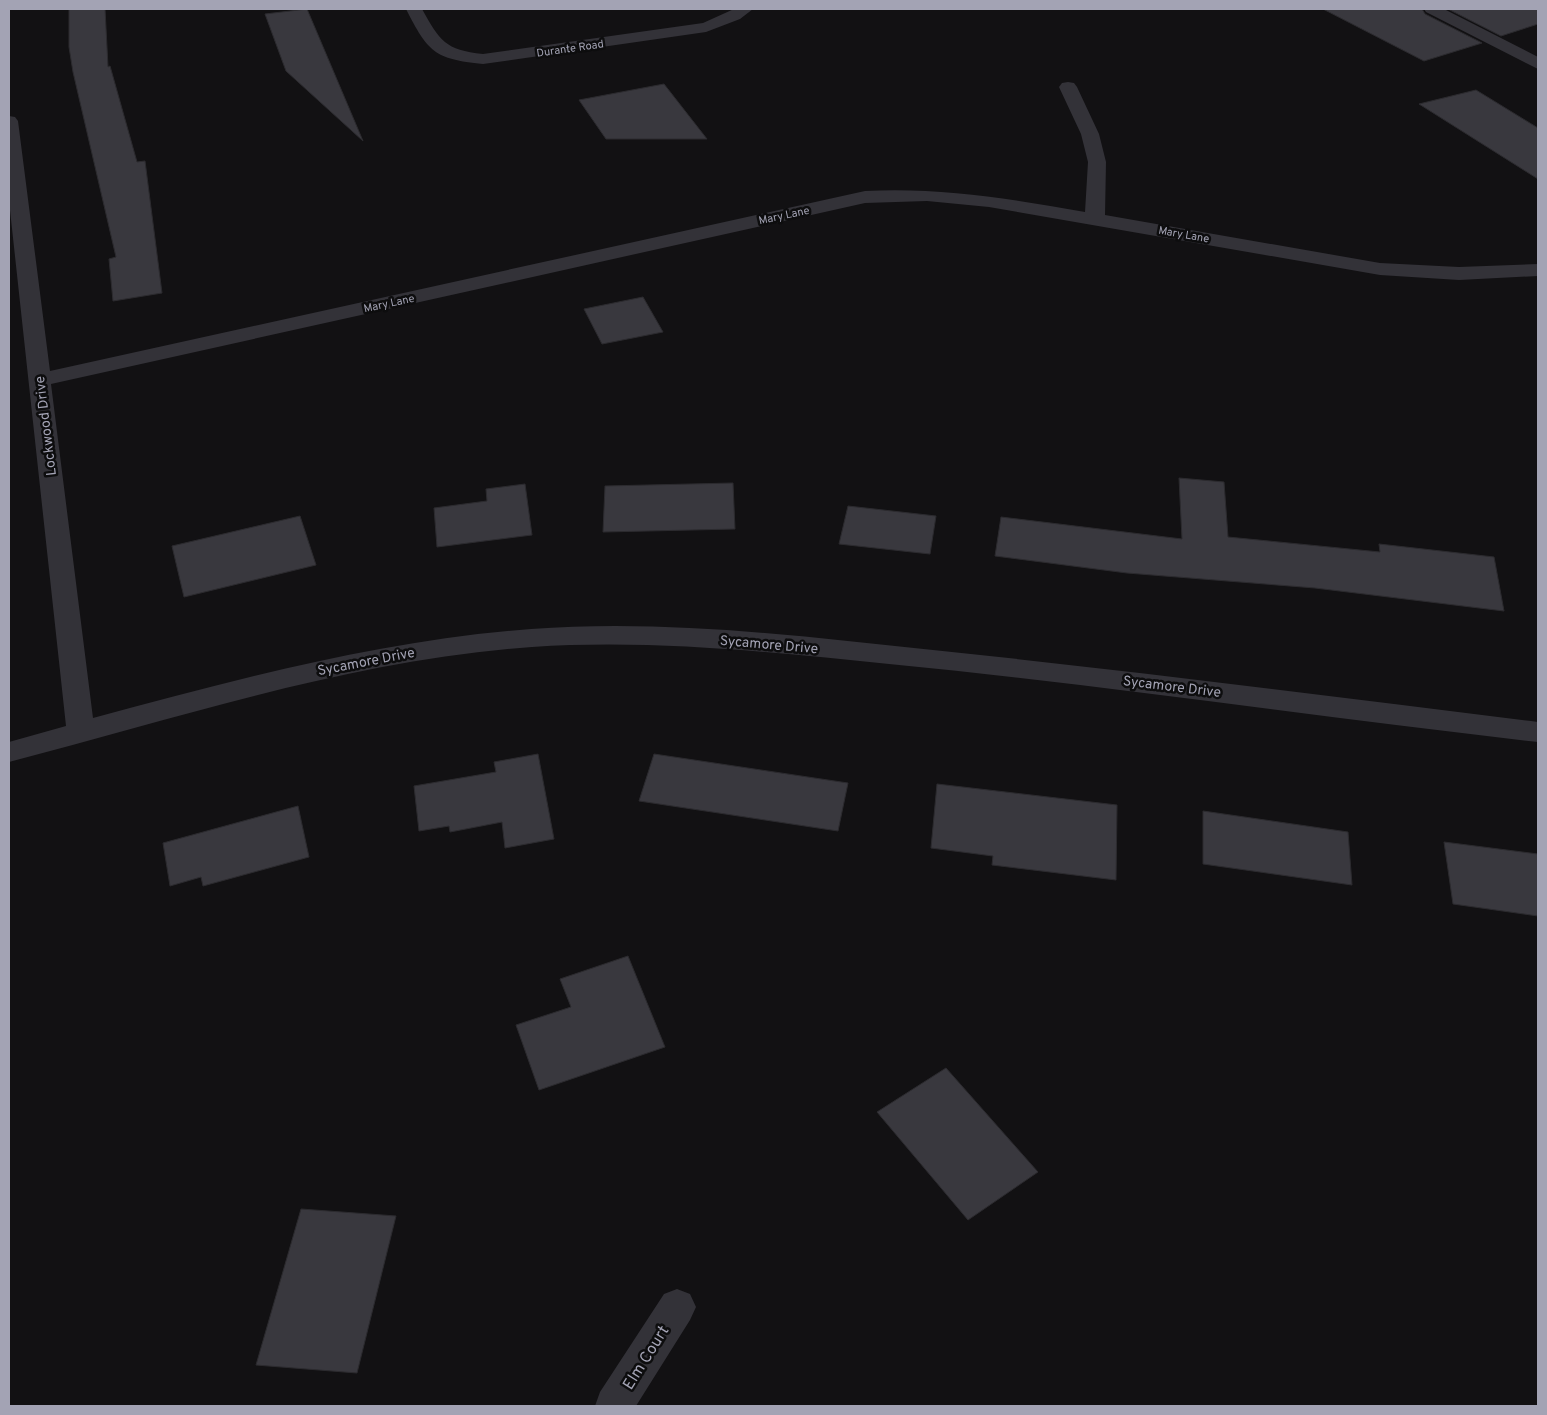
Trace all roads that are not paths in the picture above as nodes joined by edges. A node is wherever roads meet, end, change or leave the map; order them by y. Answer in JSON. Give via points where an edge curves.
{"nodes":[{"id":1,"x":414,"y":9,"type":"edge"},
{"id":2,"x":745,"y":9,"type":"edge"},
{"id":3,"x":1432,"y":9,"type":"edge"},
{"id":4,"x":1538,"y":64,"type":"edge"},
{"id":5,"x":1068,"y":87,"type":"dead end"},
{"id":6,"x":9,"y":121,"type":"edge"},
{"id":7,"x":1095,"y":218,"type":"junction"},
{"id":8,"x":1538,"y":270,"type":"edge"},
{"id":9,"x":40,"y":380,"type":"junction"},
{"id":10,"x":81,"y":732,"type":"junction"},
{"id":11,"x":1538,"y":732,"type":"edge"},
{"id":12,"x":9,"y":752,"type":"edge"},
{"id":13,"x":677,"y":1307,"type":"dead end"},
{"id":14,"x":614,"y":1406,"type":"edge"}],
"edges":[{"from":1,"to":2,"type":"street","name":"Durante Road","via":[[433,45],[461,57],[483,59],[706,27]]},
{"from":3,"to":4,"type":"street"},
{"from":5,"to":7,"type":"street","via":[[1090,134],[1097,162]]},
{"from":6,"to":9,"type":"street","name":"Lockwood Drive"},
{"from":7,"to":8,"type":"street","name":"Mary Lane","via":[[1380,269],[1441,275]]},
{"from":7,"to":9,"type":"street","name":"Mary Lane","via":[[947,195],[866,197]]},
{"from":9,"to":10,"type":"street","name":"Lockwood Drive"},
{"from":10,"to":11,"type":"street","name":"Sycamore Drive","via":[[322,668],[417,651],[533,638],[629,635],[724,639],[1055,672]]},
{"from":10,"to":12,"type":"street","name":"Sycamore Drive"},
{"from":13,"to":14,"type":"street","name":"Elm Court"}]}
